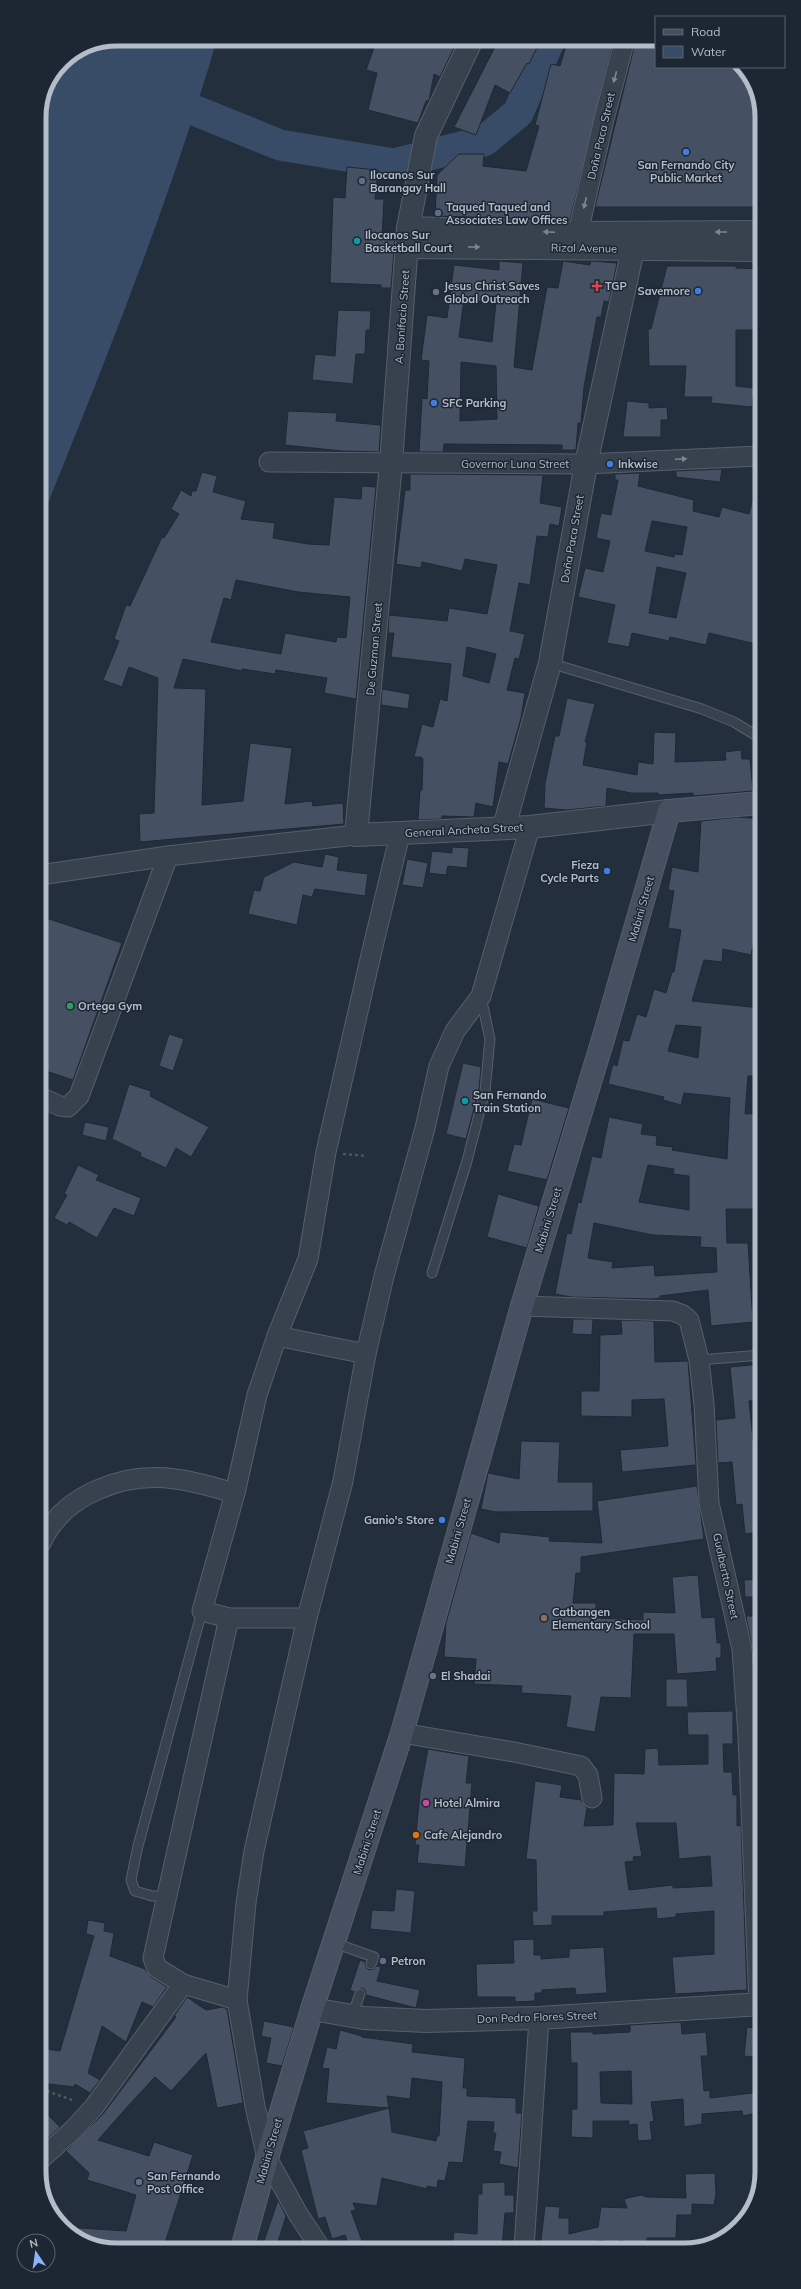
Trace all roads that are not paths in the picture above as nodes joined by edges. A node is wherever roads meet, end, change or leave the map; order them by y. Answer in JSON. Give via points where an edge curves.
{"nodes":[{"id":1,"x":469,"y":46,"type":"edge"},
{"id":2,"x":623,"y":46,"type":"edge"},
{"id":3,"x":755,"y":232,"type":"edge"},
{"id":4,"x":578,"y":233,"type":"junction"},
{"id":5,"x":408,"y":238,"type":"junction"},
{"id":6,"x":632,"y":249,"type":"junction"},
{"id":7,"x":755,"y":250,"type":"edge"},
{"id":8,"x":755,"y":456,"type":"edge"},
{"id":9,"x":270,"y":462,"type":"dead end"},
{"id":10,"x":392,"y":463,"type":"junction"},
{"id":11,"x":586,"y":464,"type":"junction"},
{"id":12,"x":550,"y":663,"type":"junction"},
{"id":13,"x":755,"y":733,"type":"edge"},
{"id":14,"x":755,"y":803,"type":"edge"},
{"id":15,"x":669,"y":811,"type":"junction"},
{"id":16,"x":504,"y":827,"type":"junction"},
{"id":17,"x":530,"y":827,"type":"junction"},
{"id":18,"x":400,"y":834,"type":"junction"},
{"id":19,"x":356,"y":836,"type":"junction"},
{"id":20,"x":168,"y":856,"type":"junction"},
{"id":21,"x":46,"y":874,"type":"edge"},
{"id":22,"x":481,"y":996,"type":"junction"},
{"id":23,"x":46,"y":1100,"type":"edge"},
{"id":24,"x":432,"y":1273,"type":"dead end"},
{"id":25,"x":522,"y":1306,"type":"junction"},
{"id":26,"x":277,"y":1336,"type":"junction"},
{"id":27,"x":366,"y":1354,"type":"junction"},
{"id":28,"x":755,"y":1355,"type":"edge"},
{"id":29,"x":699,"y":1360,"type":"junction"},
{"id":30,"x":235,"y":1493,"type":"junction"},
{"id":31,"x":46,"y":1533,"type":"edge"},
{"id":32,"x":202,"y":1611,"type":"junction"},
{"id":33,"x":229,"y":1618,"type":"junction"},
{"id":34,"x":307,"y":1618,"type":"junction"},
{"id":35,"x":402,"y":1733,"type":"junction"},
{"id":36,"x":592,"y":1798,"type":"dead end"},
{"id":37,"x":755,"y":1881,"type":"edge"},
{"id":38,"x":167,"y":1896,"type":"junction"},
{"id":39,"x":334,"y":1943,"type":"junction"},
{"id":40,"x":371,"y":1964,"type":"dead end"},
{"id":41,"x":183,"y":1984,"type":"junction"},
{"id":42,"x":360,"y":1994,"type":"dead end"},
{"id":43,"x":237,"y":2000,"type":"junction"},
{"id":44,"x":755,"y":2005,"type":"edge"},
{"id":45,"x":312,"y":2009,"type":"junction"},
{"id":46,"x":352,"y":2016,"type":"junction"},
{"id":47,"x":539,"y":2018,"type":"junction"},
{"id":48,"x":46,"y":2154,"type":"edge"},
{"id":49,"x":267,"y":2158,"type":"junction"},
{"id":50,"x":244,"y":2243,"type":"edge"},
{"id":51,"x":317,"y":2243,"type":"edge"},
{"id":52,"x":524,"y":2243,"type":"edge"}],
"edges":[{"from":1,"to":5,"type":"street","name":"A. Bonifacio Street","via":[[426,136],[414,187]]},
{"from":2,"to":4,"type":"street","name":"Doña Paca Street","one_way":true},
{"from":3,"to":4,"type":"street","name":"Rizal Avenue","one_way":true},
{"from":4,"to":5,"type":"street","name":"Rizal Avenue","one_way":true},
{"from":5,"to":6,"type":"street","name":"Rizal Avenue","one_way":true},
{"from":5,"to":10,"type":"street","name":"A. Bonifacio Street"},
{"from":6,"to":7,"type":"street","name":"Rizal Avenue"},
{"from":6,"to":11,"type":"street","name":"Doña Paca Street"},
{"from":11,"to":8,"type":"street","name":"Governor Luna Street","one_way":true},
{"from":9,"to":10,"type":"street","name":"Governor Luna Street"},
{"from":10,"to":11,"type":"street","name":"Governor Luna Street"},
{"from":10,"to":19,"type":"street","name":"De Guzman Street"},
{"from":11,"to":12,"type":"street","name":"Doña Paca Street"},
{"from":12,"to":13,"type":"lane","via":[[702,709]]},
{"from":12,"to":16,"type":"street","name":"Doña Paca Street"},
{"from":14,"to":15,"type":"main road","name":"General Ancheta Street"},
{"from":15,"to":17,"type":"street","name":"General Ancheta Street"},
{"from":15,"to":25,"type":"main road","name":"Mabini Street"},
{"from":16,"to":17,"type":"street","name":"General Ancheta Street"},
{"from":16,"to":18,"type":"street","name":"General Ancheta Street"},
{"from":17,"to":22,"type":"street"},
{"from":18,"to":19,"type":"street","name":"General Ancheta Street"},
{"from":18,"to":26,"type":"street","via":[[326,1152],[308,1260]]},
{"from":19,"to":20,"type":"street","name":"General Ancheta Street"},
{"from":20,"to":21,"type":"street","name":"General Ancheta Street"},
{"from":20,"to":23,"type":"street","via":[[79,1096],[68,1107]]},
{"from":22,"to":24,"type":"lane","via":[[490,1039],[484,1091],[467,1161]]},
{"from":22,"to":27,"type":"street","via":[[454,1031],[439,1066]]},
{"from":25,"to":29,"type":"street","name":"Gualbertto Street","via":[[673,1311],[689,1320]]},
{"from":25,"to":35,"type":"main road","name":"Mabini Street"},
{"from":26,"to":27,"type":"street"},
{"from":26,"to":30,"type":"street","via":[[257,1395]]},
{"from":27,"to":34,"type":"street","via":[[343,1481]]},
{"from":28,"to":29,"type":"lane"},
{"from":29,"to":37,"type":"street","name":"Gualbertto Street","via":[[710,1503],[742,1649]]},
{"from":30,"to":31,"type":"street","via":[[175,1479],[138,1478],[86,1495],[70,1505]]},
{"from":30,"to":32,"type":"street"},
{"from":32,"to":33,"type":"street"},
{"from":32,"to":38,"type":"lane","via":[[132,1874],[132,1885],[135,1890],[152,1896]]},
{"from":33,"to":34,"type":"street"},
{"from":33,"to":38,"type":"street"},
{"from":34,"to":43,"type":"street","via":[[254,1851],[246,1903]]},
{"from":35,"to":36,"type":"street","via":[[581,1766],[588,1775]]},
{"from":35,"to":39,"type":"main road","name":"Mabini Street"},
{"from":38,"to":41,"type":"street","via":[[154,1962],[160,1971]]},
{"from":39,"to":40,"type":"lane","via":[[374,1957]]},
{"from":39,"to":45,"type":"main road","name":"Mabini Street"},
{"from":41,"to":43,"type":"street"},
{"from":41,"to":48,"type":"street","via":[[94,2108]]},
{"from":42,"to":46,"type":"lane"},
{"from":43,"to":49,"type":"street","via":[[254,2106]]},
{"from":44,"to":47,"type":"street","name":"Don Pedro Flores Street"},
{"from":45,"to":46,"type":"street","name":"Don Pedro Flores Street"},
{"from":45,"to":49,"type":"main road","name":"Mabini Street"},
{"from":46,"to":47,"type":"street","name":"Don Pedro Flores Street","via":[[426,2021]]},
{"from":47,"to":52,"type":"street"},
{"from":49,"to":50,"type":"main road","name":"Mabini Street"},
{"from":49,"to":51,"type":"street"}]}
